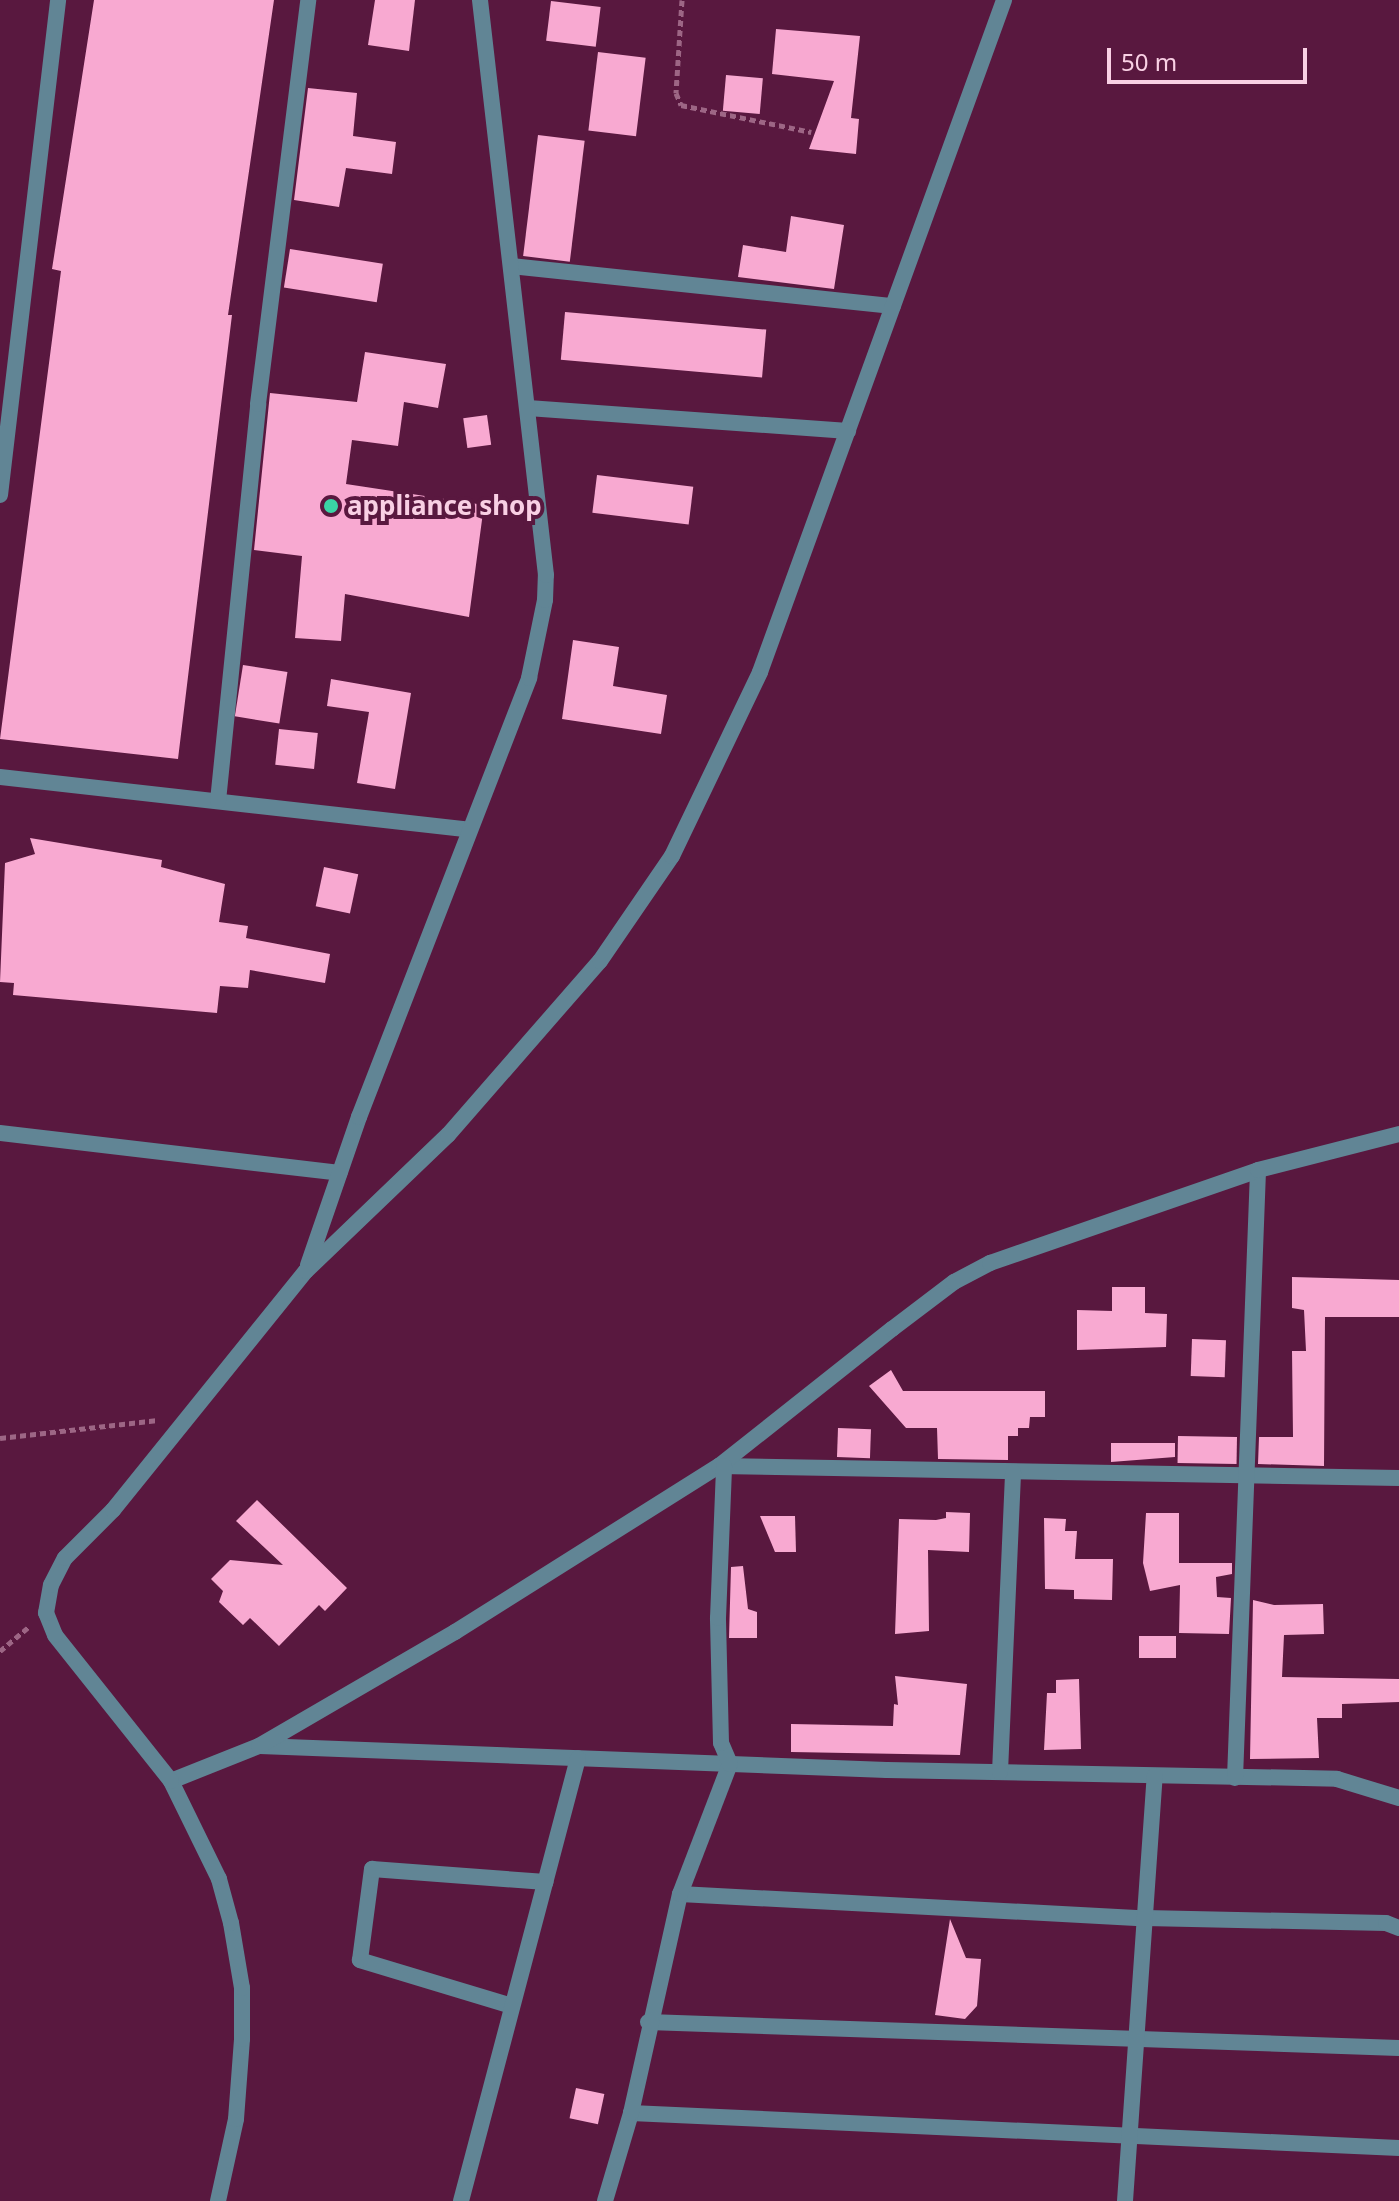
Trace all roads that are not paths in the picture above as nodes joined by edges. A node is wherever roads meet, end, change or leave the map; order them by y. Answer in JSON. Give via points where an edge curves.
{"nodes":[{"id":1,"x":58,"y":0,"type":"edge"},
{"id":2,"x":308,"y":0,"type":"edge"},
{"id":3,"x":480,"y":0,"type":"edge"},
{"id":4,"x":1003,"y":0,"type":"edge"},
{"id":5,"x":511,"y":266,"type":"junction"},
{"id":6,"x":893,"y":306,"type":"junction"},
{"id":7,"x":528,"y":408,"type":"junction"},
{"id":8,"x":848,"y":431,"type":"junction"},
{"id":9,"x":0,"y":495,"type":"edge"},
{"id":10,"x":0,"y":777,"type":"edge"},
{"id":11,"x":218,"y":801,"type":"junction"},
{"id":12,"x":469,"y":830,"type":"junction"},
{"id":13,"x":0,"y":1133,"type":"edge"},
{"id":14,"x":1399,"y":1134,"type":"edge"},
{"id":15,"x":1258,"y":1170,"type":"junction"},
{"id":16,"x":340,"y":1173,"type":"junction"},
{"id":17,"x":306,"y":1271,"type":"junction"},
{"id":18,"x":722,"y":1466,"type":"junction"},
{"id":19,"x":1013,"y":1472,"type":"junction"},
{"id":20,"x":1245,"y":1476,"type":"junction"},
{"id":21,"x":1399,"y":1478,"type":"edge"},
{"id":22,"x":259,"y":1746,"type":"junction"},
{"id":23,"x":578,"y":1758,"type":"junction"},
{"id":24,"x":730,"y":1764,"type":"junction"},
{"id":25,"x":1000,"y":1772,"type":"junction"},
{"id":26,"x":1155,"y":1776,"type":"junction"},
{"id":27,"x":1235,"y":1778,"type":"junction"},
{"id":28,"x":171,"y":1781,"type":"junction"},
{"id":29,"x":1399,"y":1798,"type":"edge"},
{"id":30,"x":546,"y":1882,"type":"junction"},
{"id":31,"x":680,"y":1894,"type":"junction"},
{"id":32,"x":1145,"y":1918,"type":"junction"},
{"id":33,"x":1399,"y":1928,"type":"edge"},
{"id":34,"x":512,"y":2006,"type":"junction"},
{"id":35,"x":648,"y":2022,"type":"junction"},
{"id":36,"x":1137,"y":2036,"type":"junction"},
{"id":37,"x":1399,"y":2048,"type":"edge"},
{"id":38,"x":631,"y":2113,"type":"junction"},
{"id":39,"x":1130,"y":2135,"type":"junction"},
{"id":40,"x":1399,"y":2148,"type":"edge"},
{"id":41,"x":218,"y":2201,"type":"edge"},
{"id":42,"x":461,"y":2201,"type":"edge"},
{"id":43,"x":605,"y":2201,"type":"edge"},
{"id":44,"x":1125,"y":2201,"type":"edge"}],
"edges":[{"from":1,"to":9,"type":"street"},
{"from":2,"to":11,"type":"street","via":[[258,404]]},
{"from":3,"to":5,"type":"street"},
{"from":4,"to":6,"type":"street"},
{"from":5,"to":6,"type":"street"},
{"from":5,"to":7,"type":"street"},
{"from":6,"to":8,"type":"street"},
{"from":7,"to":8,"type":"street"},
{"from":7,"to":12,"type":"street","via":[[545,600],[529,678]]},
{"from":8,"to":17,"type":"street","via":[[760,672],[650,893],[600,961],[448,1135]]},
{"from":10,"to":11,"type":"street"},
{"from":11,"to":12,"type":"street"},
{"from":12,"to":16,"type":"street"},
{"from":13,"to":16,"type":"street"},
{"from":14,"to":15,"type":"street"},
{"from":15,"to":18,"type":"street","via":[[1023,1249],[954,1282]]},
{"from":15,"to":20,"type":"street"},
{"from":16,"to":17,"type":"street"},
{"from":17,"to":28,"type":"street","via":[[113,1510],[65,1558],[51,1585],[46,1613],[55,1635]]},
{"from":18,"to":19,"type":"street"},
{"from":18,"to":22,"type":"street"},
{"from":18,"to":24,"type":"street","via":[[721,1743]]},
{"from":19,"to":20,"type":"street"},
{"from":19,"to":25,"type":"street"},
{"from":20,"to":21,"type":"street"},
{"from":20,"to":27,"type":"street"},
{"from":22,"to":23,"type":"street"},
{"from":22,"to":28,"type":"street"},
{"from":23,"to":24,"type":"street"},
{"from":23,"to":30,"type":"street"},
{"from":24,"to":25,"type":"street"},
{"from":24,"to":31,"type":"street"},
{"from":25,"to":26,"type":"street"},
{"from":26,"to":27,"type":"street"},
{"from":26,"to":32,"type":"street"},
{"from":27,"to":29,"type":"street","via":[[1337,1779]]},
{"from":28,"to":41,"type":"street","via":[[219,1879],[242,1988],[236,2119]]},
{"from":30,"to":34,"type":"street"},
{"from":30,"to":34,"type":"street","via":[[372,1869],[360,1960]]},
{"from":31,"to":32,"type":"street"},
{"from":31,"to":35,"type":"street"},
{"from":32,"to":33,"type":"street","via":[[1386,1923]]},
{"from":32,"to":36,"type":"street"},
{"from":34,"to":42,"type":"street"},
{"from":35,"to":36,"type":"street"},
{"from":35,"to":38,"type":"street"},
{"from":36,"to":37,"type":"street"},
{"from":36,"to":39,"type":"street"},
{"from":38,"to":39,"type":"street"},
{"from":38,"to":43,"type":"street"},
{"from":39,"to":40,"type":"street"},
{"from":39,"to":44,"type":"street"}]}
